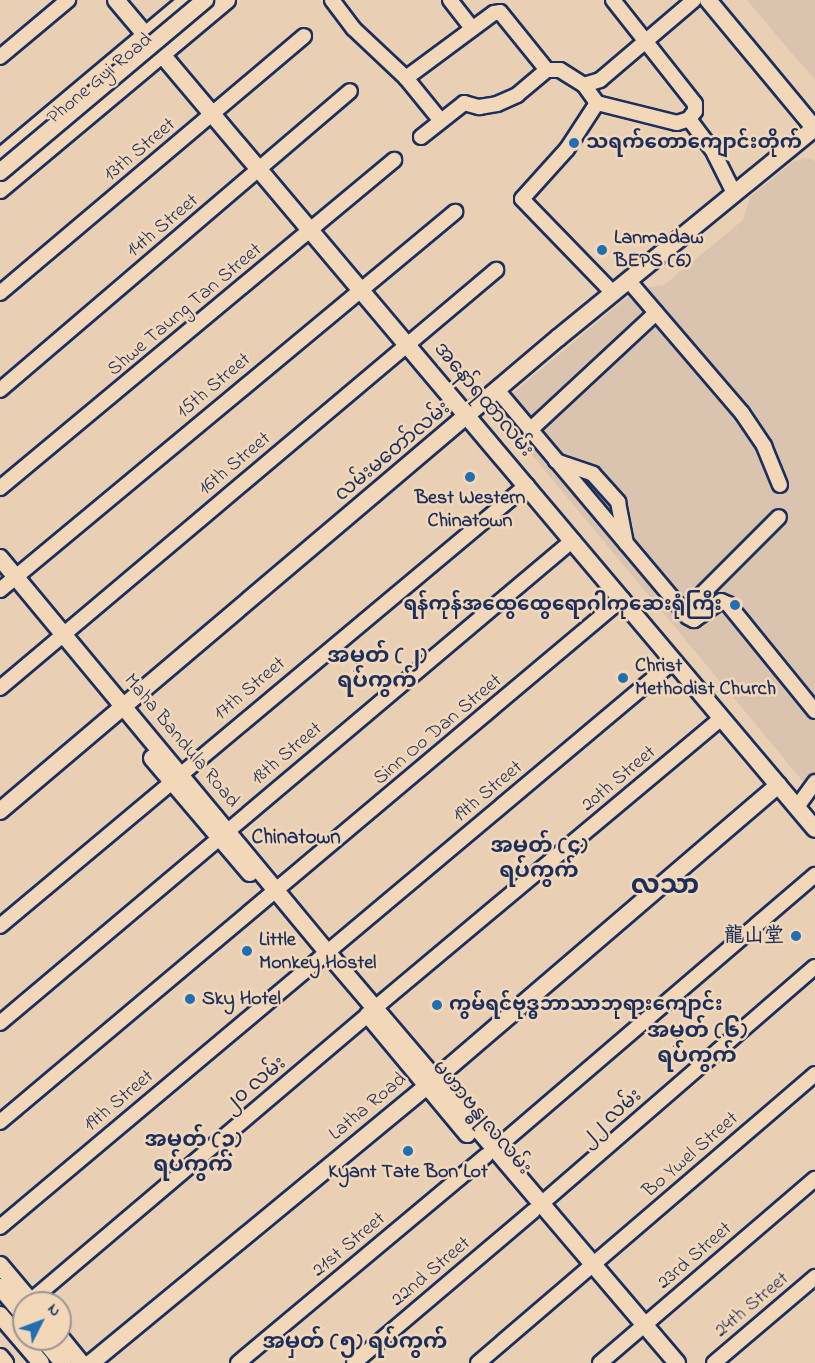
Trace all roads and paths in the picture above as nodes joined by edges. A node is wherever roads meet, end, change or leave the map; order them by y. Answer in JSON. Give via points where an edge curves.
{"nodes":[{"id":1,"x":68,"y":0,"type":"edge"},
{"id":2,"x":116,"y":0,"type":"edge"},
{"id":3,"x":187,"y":0,"type":"edge"},
{"id":4,"x":205,"y":0,"type":"edge"},
{"id":5,"x":227,"y":0,"type":"edge"},
{"id":6,"x":332,"y":0,"type":"edge"},
{"id":7,"x":450,"y":0,"type":"edge"},
{"id":8,"x":613,"y":0,"type":"edge"},
{"id":9,"x":694,"y":0,"type":"edge"},
{"id":10,"x":708,"y":0,"type":"edge"},
{"id":11,"x":502,"y":6,"type":"edge"},
{"id":12,"x":472,"y":28,"type":"junction"},
{"id":13,"x":145,"y":34,"type":"junction"},
{"id":14,"x":304,"y":36,"type":"dead end"},
{"id":15,"x":646,"y":40,"type":"junction"},
{"id":16,"x":162,"y":54,"type":"junction"},
{"id":17,"x":0,"y":57,"type":"edge"},
{"id":18,"x":547,"y":70,"type":"junction"},
{"id":19,"x":406,"y":78,"type":"junction"},
{"id":20,"x":584,"y":85,"type":"junction"},
{"id":21,"x":350,"y":91,"type":"dead end"},
{"id":22,"x":597,"y":103,"type":"junction"},
{"id":23,"x":213,"y":114,"type":"junction"},
{"id":24,"x":689,"y":119,"type":"junction"},
{"id":25,"x":441,"y":121,"type":"junction"},
{"id":26,"x":815,"y":128,"type":"edge"},
{"id":27,"x":421,"y":137,"type":"dead end"},
{"id":28,"x":0,"y":157,"type":"edge"},
{"id":29,"x":394,"y":160,"type":"dead end"},
{"id":30,"x":260,"y":169,"type":"junction"},
{"id":31,"x":0,"y":171,"type":"edge"},
{"id":32,"x":0,"y":190,"type":"edge"},
{"id":33,"x":734,"y":193,"type":"junction"},
{"id":34,"x":455,"y":212,"type":"dead end"},
{"id":35,"x":312,"y":231,"type":"junction"},
{"id":36,"x":496,"y":270,"type":"dead end"},
{"id":37,"x":628,"y":280,"type":"junction"},
{"id":38,"x":361,"y":288,"type":"junction"},
{"id":39,"x":0,"y":293,"type":"edge"},
{"id":40,"x":613,"y":293,"type":"junction"},
{"id":41,"x":656,"y":313,"type":"junction"},
{"id":42,"x":407,"y":343,"type":"junction"},
{"id":43,"x":0,"y":390,"type":"edge"},
{"id":44,"x":498,"y":391,"type":"junction"},
{"id":45,"x":468,"y":415,"type":"junction"},
{"id":46,"x":530,"y":430,"type":"junction"},
{"id":47,"x":556,"y":461,"type":"junction"},
{"id":48,"x":527,"y":485,"type":"junction"},
{"id":49,"x":780,"y":485,"type":"dead end"},
{"id":50,"x":0,"y":488,"type":"edge"},
{"id":51,"x":779,"y":518,"type":"dead end"},
{"id":52,"x":573,"y":540,"type":"junction"},
{"id":53,"x":626,"y":543,"type":"junction"},
{"id":54,"x":0,"y":558,"type":"edge"},
{"id":55,"x":6,"y":582,"type":"edge"},
{"id":56,"x":622,"y":599,"type":"junction"},
{"id":57,"x":684,"y":612,"type":"junction"},
{"id":58,"x":60,"y":638,"type":"junction"},
{"id":59,"x":674,"y":661,"type":"junction"},
{"id":60,"x":0,"y":688,"type":"edge"},
{"id":61,"x":121,"y":711,"type":"junction"},
{"id":62,"x":815,"y":711,"type":"edge"},
{"id":63,"x":722,"y":718,"type":"junction"},
{"id":64,"x":174,"y":776,"type":"junction"},
{"id":65,"x":815,"y":782,"type":"edge"},
{"id":66,"x":778,"y":785,"type":"junction"},
{"id":67,"x":796,"y":807,"type":"junction"},
{"id":68,"x":0,"y":811,"type":"edge"},
{"id":69,"x":815,"y":829,"type":"edge"},
{"id":70,"x":223,"y":833,"type":"junction"},
{"id":71,"x":815,"y":875,"type":"edge"},
{"id":72,"x":275,"y":895,"type":"junction"},
{"id":73,"x":0,"y":926,"type":"edge"},
{"id":74,"x":323,"y":955,"type":"junction"},
{"id":75,"x":815,"y":967,"type":"edge"},
{"id":76,"x":371,"y":1011,"type":"junction"},
{"id":77,"x":0,"y":1023,"type":"edge"},
{"id":78,"x":815,"y":1074,"type":"edge"},
{"id":79,"x":431,"y":1082,"type":"junction"},
{"id":80,"x":0,"y":1122,"type":"edge"},
{"id":81,"x":490,"y":1153,"type":"junction"},
{"id":82,"x":815,"y":1179,"type":"edge"},
{"id":83,"x":537,"y":1208,"type":"junction"},
{"id":84,"x":0,"y":1227,"type":"edge"},
{"id":85,"x":0,"y":1265,"type":"edge"},
{"id":86,"x":590,"y":1269,"type":"junction"},
{"id":87,"x":815,"y":1277,"type":"edge"},
{"id":88,"x":0,"y":1287,"type":"edge"},
{"id":89,"x":16,"y":1291,"type":"edge"},
{"id":90,"x":45,"y":1291,"type":"edge"},
{"id":91,"x":12,"y":1296,"type":"edge"},
{"id":92,"x":0,"y":1315,"type":"edge"},
{"id":93,"x":641,"y":1329,"type":"junction"},
{"id":94,"x":65,"y":1351,"type":"edge"},
{"id":95,"x":67,"y":1351,"type":"edge"},
{"id":96,"x":0,"y":1357,"type":"edge"},
{"id":97,"x":97,"y":1360,"type":"edge"},
{"id":98,"x":5,"y":1363,"type":"edge"},
{"id":99,"x":41,"y":1363,"type":"edge"},
{"id":100,"x":81,"y":1363,"type":"edge"},
{"id":101,"x":238,"y":1363,"type":"edge"},
{"id":102,"x":354,"y":1363,"type":"edge"},
{"id":103,"x":478,"y":1363,"type":"edge"},
{"id":104,"x":600,"y":1363,"type":"edge"},
{"id":105,"x":662,"y":1363,"type":"edge"},
{"id":106,"x":677,"y":1363,"type":"edge"},
{"id":107,"x":714,"y":1363,"type":"edge"}],
"edges":[{"from":1,"to":17,"type":"street"},
{"from":2,"to":13,"type":"main road","name":"အနော်ရထာလမ်း"},
{"from":3,"to":13,"type":"main road","name":"Phone Gyi Road"},
{"from":4,"to":31,"type":"main road","bridge":true},
{"from":5,"to":16,"type":"main road","name":"Phone Gyi Road"},
{"from":6,"to":19,"type":"street","via":[[354,29]]},
{"from":7,"to":12,"type":"street"},
{"from":8,"to":15,"type":"street"},
{"from":9,"to":15,"type":"street"},
{"from":10,"to":26,"type":"main road"},
{"from":11,"to":12,"type":"street"},
{"from":11,"to":18,"type":"street"},
{"from":12,"to":19,"type":"street"},
{"from":13,"to":16,"type":"main road","name":"အနော်ရထာလမ်း"},
{"from":13,"to":28,"type":"main road","name":"Phone Gyi Road"},
{"from":14,"to":23,"type":"street","name":"13th Street"},
{"from":15,"to":20,"type":"street","via":[[600,80]]},
{"from":15,"to":24,"type":"street","via":[[695,104]]},
{"from":16,"to":23,"type":"main road","name":"အနော်ရထာလမ်း"},
{"from":16,"to":32,"type":"main road","name":"Phone Gyi Road"},
{"from":18,"to":20,"type":"street","via":[[560,70]]},
{"from":18,"to":25,"type":"street","via":[[517,94],[479,108],[464,102]]},
{"from":19,"to":25,"type":"street"},
{"from":20,"to":22,"type":"street"},
{"from":21,"to":30,"type":"street","name":"14th Street"},
{"from":22,"to":24,"type":"street","via":[[677,123]]},
{"from":22,"to":40,"type":"street","via":[[567,149],[522,199]]},
{"from":23,"to":30,"type":"main road","name":"အနော်ရထာလမ်း"},
{"from":23,"to":39,"type":"street","name":"13th Street"},
{"from":24,"to":33,"type":"street","via":[[712,149]]},
{"from":25,"to":27,"type":"street"},
{"from":26,"to":33,"type":"main road","name":"လမ်းမတော်လမ်း"},
{"from":29,"to":35,"type":"street","name":"Shwe Taung Tan Street"},
{"from":30,"to":35,"type":"main road","name":"အနော်ရထာလမ်း"},
{"from":30,"to":43,"type":"street","name":"14th Street"},
{"from":33,"to":37,"type":"main road","name":"လမ်းမတော်လမ်း"},
{"from":34,"to":38,"type":"street","name":"15th Street"},
{"from":35,"to":38,"type":"main road","name":"အနော်ရထာလမ်း"},
{"from":35,"to":50,"type":"street","name":"Shwe Taung Tan Street"},
{"from":36,"to":42,"type":"street","name":"16th Street"},
{"from":37,"to":40,"type":"main road","name":"လမ်းမတော်လမ်း"},
{"from":37,"to":41,"type":"street"},
{"from":38,"to":42,"type":"main road","name":"အနော်ရထာလမ်း"},
{"from":38,"to":55,"type":"street","name":"15th Street"},
{"from":40,"to":44,"type":"main road","name":"လမ်းမတော်လမ်း"},
{"from":41,"to":46,"type":"street"},
{"from":41,"to":49,"type":"street","via":[[742,413],[764,446]]},
{"from":42,"to":45,"type":"main road","name":"အနော်ရထာလမ်း"},
{"from":42,"to":58,"type":"street","name":"16th Street"},
{"from":44,"to":45,"type":"main road","name":"လမ်းမတော်လမ်း"},
{"from":44,"to":46,"type":"street"},
{"from":45,"to":48,"type":"main road","name":"အနော်ရထာလမ်း"},
{"from":45,"to":61,"type":"main road","name":"လမ်းမတော်လမ်း"},
{"from":46,"to":47,"type":"street"},
{"from":47,"to":53,"type":"street"},
{"from":47,"to":53,"type":"street","via":[[593,474],[618,502]]},
{"from":48,"to":52,"type":"main road","name":"အနော်ရထာလမ်း"},
{"from":48,"to":64,"type":"street","name":"17th Street"},
{"from":51,"to":57,"type":"street"},
{"from":52,"to":56,"type":"main road","name":"အနော်ရထာလမ်း"},
{"from":52,"to":70,"type":"street","name":"18th Street"},
{"from":53,"to":57,"type":"street"},
{"from":54,"to":55,"type":"main road"},
{"from":55,"to":58,"type":"main road"},
{"from":56,"to":59,"type":"main road","name":"အနော်ရထာလမ်း"},
{"from":56,"to":72,"type":"street","name":"Sinn Oo Dan Street"},
{"from":57,"to":62,"type":"street","via":[[694,620],[716,602],[728,604]]},
{"from":58,"to":60,"type":"street","name":"16th Street"},
{"from":58,"to":61,"type":"main road"},
{"from":59,"to":63,"type":"main road","name":"အနော်ရထာလမ်း"},
{"from":59,"to":74,"type":"street","name":"19th Street"},
{"from":61,"to":64,"type":"main road"},
{"from":61,"to":68,"type":"main road","name":"လမ်းမတော်လမ်း"},
{"from":63,"to":66,"type":"main road","name":"အနော်ရထာလမ်း"},
{"from":63,"to":76,"type":"street","name":"20th Street"},
{"from":64,"to":70,"type":"main road"},
{"from":64,"to":73,"type":"street","name":"17th Street"},
{"from":65,"to":67,"type":"street"},
{"from":66,"to":67,"type":"main road","name":"အနော်ရထာလမ်း"},
{"from":66,"to":79,"type":"main road","name":"Latha Road"},
{"from":67,"to":69,"type":"main road","name":"အနော်ရထာလမ်း"},
{"from":70,"to":72,"type":"main road"},
{"from":70,"to":77,"type":"street","name":"18th Street"},
{"from":71,"to":81,"type":"street","name":"21st Street"},
{"from":72,"to":74,"type":"main road"},
{"from":72,"to":80,"type":"street","name":"Sinn Oo Dan Street"},
{"from":74,"to":76,"type":"main road","name":"မဟာဗန္ဓုလလမ်း"},
{"from":74,"to":84,"type":"street","name":"19th Street"},
{"from":75,"to":83,"type":"street","name":"၂၂ လမ်း"},
{"from":76,"to":79,"type":"main road","name":"မဟာဗန္ဓုလလမ်း"},
{"from":76,"to":90,"type":"street","name":"၂၀ လမ်း"},
{"from":78,"to":86,"type":"street","name":"Bo Ywel Street"},
{"from":79,"to":81,"type":"main road","name":"မဟာဗန္ဓုလလမ်း"},
{"from":79,"to":97,"type":"main road","name":"Latha Road"},
{"from":81,"to":83,"type":"main road","name":"မဟာဗန္ဓုလလမ်း"},
{"from":81,"to":101,"type":"street","name":"21st Street"},
{"from":82,"to":93,"type":"street","name":"23rd Street"},
{"from":83,"to":86,"type":"main road","name":"မဟာဗန္ဓုလလမ်း"},
{"from":83,"to":102,"type":"street","name":"22nd Street"},
{"from":85,"to":89,"type":"main road"},
{"from":86,"to":93,"type":"main road","name":"မဟာဗန္ဓုလလမ်း"},
{"from":86,"to":103,"type":"street","name":"Bo Ywel Street"},
{"from":87,"to":107,"type":"street","name":"24th Street"},
{"from":88,"to":91,"type":"main road"},
{"from":92,"to":99,"type":"main road"},
{"from":93,"to":104,"type":"street","name":"23rd Street"},
{"from":93,"to":105,"type":"main road","name":"မဟာဗန္ဓုလလမ်း"},
{"from":93,"to":106,"type":"main road","name":"မဟာဗန္ဓုလလမ်း"},
{"from":94,"to":100,"type":"main road"},
{"from":95,"to":97,"type":"main road"},
{"from":96,"to":98,"type":"main road"}]}
